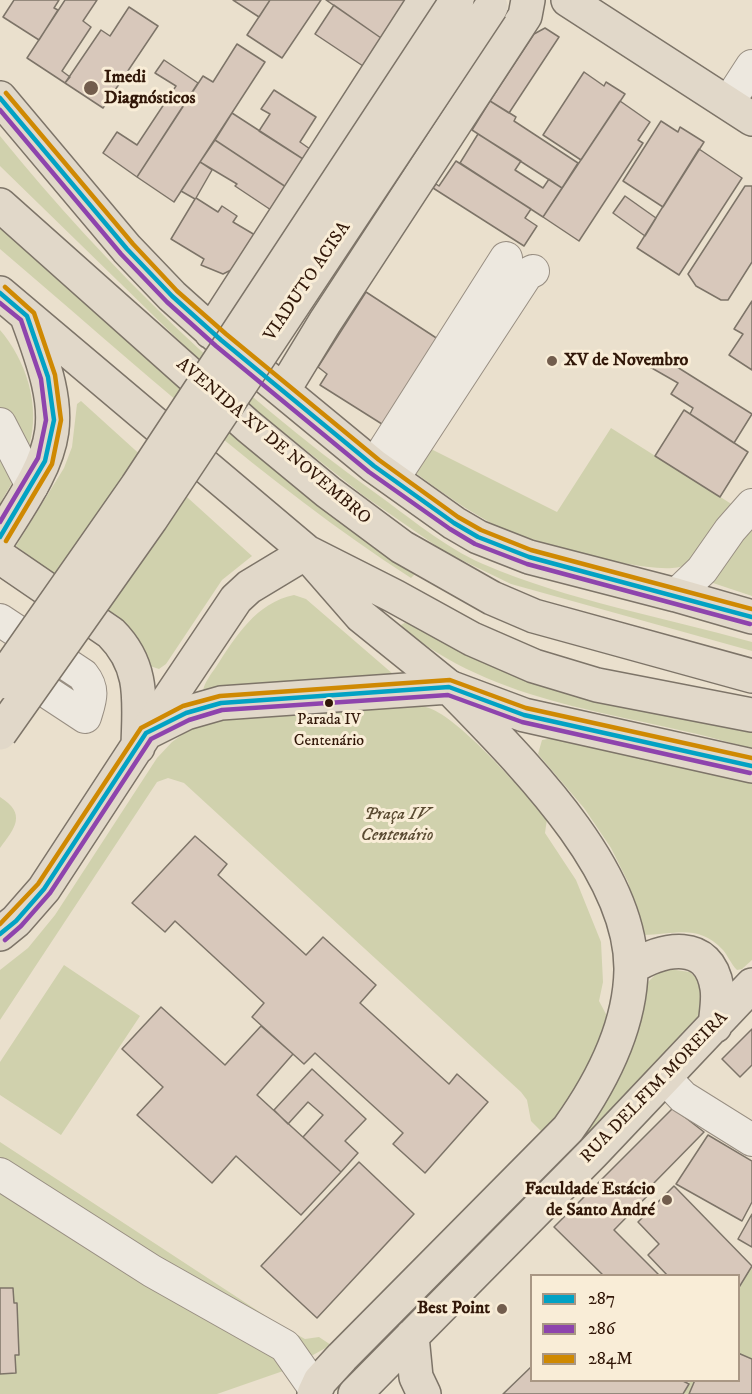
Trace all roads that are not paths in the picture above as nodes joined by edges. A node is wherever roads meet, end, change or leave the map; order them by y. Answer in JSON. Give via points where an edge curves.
{"nodes":[{"id":1,"x":425,"y":0,"type":"edge"},
{"id":2,"x":457,"y":0,"type":"edge"},
{"id":3,"x":528,"y":0,"type":"edge"},
{"id":4,"x":568,"y":0,"type":"edge"},
{"id":5,"x":493,"y":3,"type":"edge"},
{"id":6,"x":752,"y":66,"type":"edge"},
{"id":7,"x":0,"y":98,"type":"edge"},
{"id":8,"x":740,"y":111,"type":"edge"},
{"id":9,"x":0,"y":205,"type":"edge"},
{"id":10,"x":519,"y":264,"type":"dead end"},
{"id":11,"x":249,"y":273,"type":"junction"},
{"id":12,"x":0,"y":293,"type":"edge"},
{"id":13,"x":27,"y":316,"type":"junction"},
{"id":14,"x":325,"y":322,"type":"junction"},
{"id":15,"x":211,"y":332,"type":"junction"},
{"id":16,"x":283,"y":391,"type":"junction"},
{"id":17,"x":0,"y":424,"type":"edge"},
{"id":18,"x":383,"y":472,"type":"junction"},
{"id":19,"x":32,"y":486,"type":"junction"},
{"id":20,"x":752,"y":506,"type":"edge"},
{"id":21,"x":0,"y":537,"type":"edge"},
{"id":22,"x":307,"y":552,"type":"junction"},
{"id":23,"x":0,"y":557,"type":"edge"},
{"id":24,"x":676,"y":595,"type":"junction"},
{"id":25,"x":752,"y":617,"type":"edge"},
{"id":26,"x":0,"y":620,"type":"edge"},
{"id":27,"x":0,"y":661,"type":"edge"},
{"id":28,"x":752,"y":676,"type":"edge"},
{"id":29,"x":0,"y":682,"type":"edge"},
{"id":30,"x":449,"y":687,"type":"junction"},
{"id":31,"x":752,"y":715,"type":"edge"},
{"id":32,"x":0,"y":733,"type":"edge"},
{"id":33,"x":142,"y":740,"type":"junction"},
{"id":34,"x":752,"y":766,"type":"edge"},
{"id":35,"x":0,"y":934,"type":"edge"},
{"id":36,"x":631,"y":968,"type":"junction"},
{"id":37,"x":752,"y":985,"type":"edge"},
{"id":38,"x":715,"y":1026,"type":"junction"},
{"id":39,"x":665,"y":1078,"type":"junction"},
{"id":40,"x":752,"y":1140,"type":"edge"},
{"id":41,"x":0,"y":1174,"type":"edge"},
{"id":42,"x":412,"y":1336,"type":"junction"},
{"id":43,"x":314,"y":1392,"type":"edge"},
{"id":44,"x":355,"y":1394,"type":"edge"},
{"id":45,"x":424,"y":1394,"type":"edge"}],
"edges":[{"from":1,"to":11,"type":"main road"},
{"from":2,"to":29,"type":"main road","name":"VIADUTO ACISA","bridge":true,"via":[[137,486]]},
{"from":3,"to":14,"type":"main road","via":[[525,16]]},
{"from":4,"to":8,"type":"main road"},
{"from":5,"to":32,"type":"main road","name":"VIADUTO ACISA","bridge":true,"via":[[151,519]]},
{"from":6,"to":8,"type":"street"},
{"from":7,"to":15,"type":"main road","via":[[127,249]]},
{"from":9,"to":28,"type":"main road","name":"AVENIDA XV DE NOVEMBRO","via":[[248,426],[402,547],[492,598],[534,616]]},
{"from":10,"to":18,"type":"street","via":[[527,274]]},
{"from":11,"to":14,"type":"main road","via":[[258,296],[277,314],[300,323]]},
{"from":11,"to":15,"type":"main road"},
{"from":12,"to":13,"type":"main road"},
{"from":13,"to":19,"type":"main road","via":[[48,377],[54,420],[45,461]]},
{"from":13,"to":22,"type":"main road"},
{"from":14,"to":16,"type":"main road"},
{"from":15,"to":16,"type":"main road"},
{"from":16,"to":18,"type":"main road"},
{"from":17,"to":19,"type":"street"},
{"from":18,"to":24,"type":"main road","via":[[454,523],[507,550]]},
{"from":19,"to":21,"type":"main road"},
{"from":20,"to":24,"type":"street","via":[[702,570]]},
{"from":22,"to":30,"type":"main road","via":[[361,616]]},
{"from":22,"to":31,"type":"main road","via":[[471,639],[534,666],[597,685]]},
{"from":22,"to":33,"type":"main road","via":[[236,599]]},
{"from":23,"to":33,"type":"main road","via":[[111,633],[123,647],[134,667]]},
{"from":24,"to":25,"type":"main road"},
{"from":26,"to":27,"type":"street","via":[[83,675],[92,694],[85,717]]},
{"from":30,"to":33,"type":"main road","via":[[221,702],[186,713]]},
{"from":30,"to":34,"type":"main road","via":[[524,715]]},
{"from":30,"to":36,"type":"main road","via":[[504,743],[581,837],[620,915]]},
{"from":33,"to":35,"type":"main road","via":[[44,889]]},
{"from":36,"to":38,"type":"main road","via":[[670,950],[696,956],[716,981]]},
{"from":36,"to":43,"type":"main road","name":"RUA DELFIM MOREIRA","via":[[618,1035],[602,1076],[574,1120],[342,1357]]},
{"from":37,"to":38,"type":"main road","name":"RUA DELFIM MOREIRA"},
{"from":38,"to":39,"type":"main road","name":"RUA DELFIM MOREIRA"},
{"from":39,"to":40,"type":"street","via":[[683,1096]]},
{"from":39,"to":42,"type":"main road","name":"RUA DELFIM MOREIRA"},
{"from":41,"to":43,"type":"street","via":[[152,1271],[285,1346]]},
{"from":42,"to":44,"type":"main road","name":"RUA DELFIM MOREIRA"},
{"from":42,"to":45,"type":"main road","via":[[416,1377]]}]}
